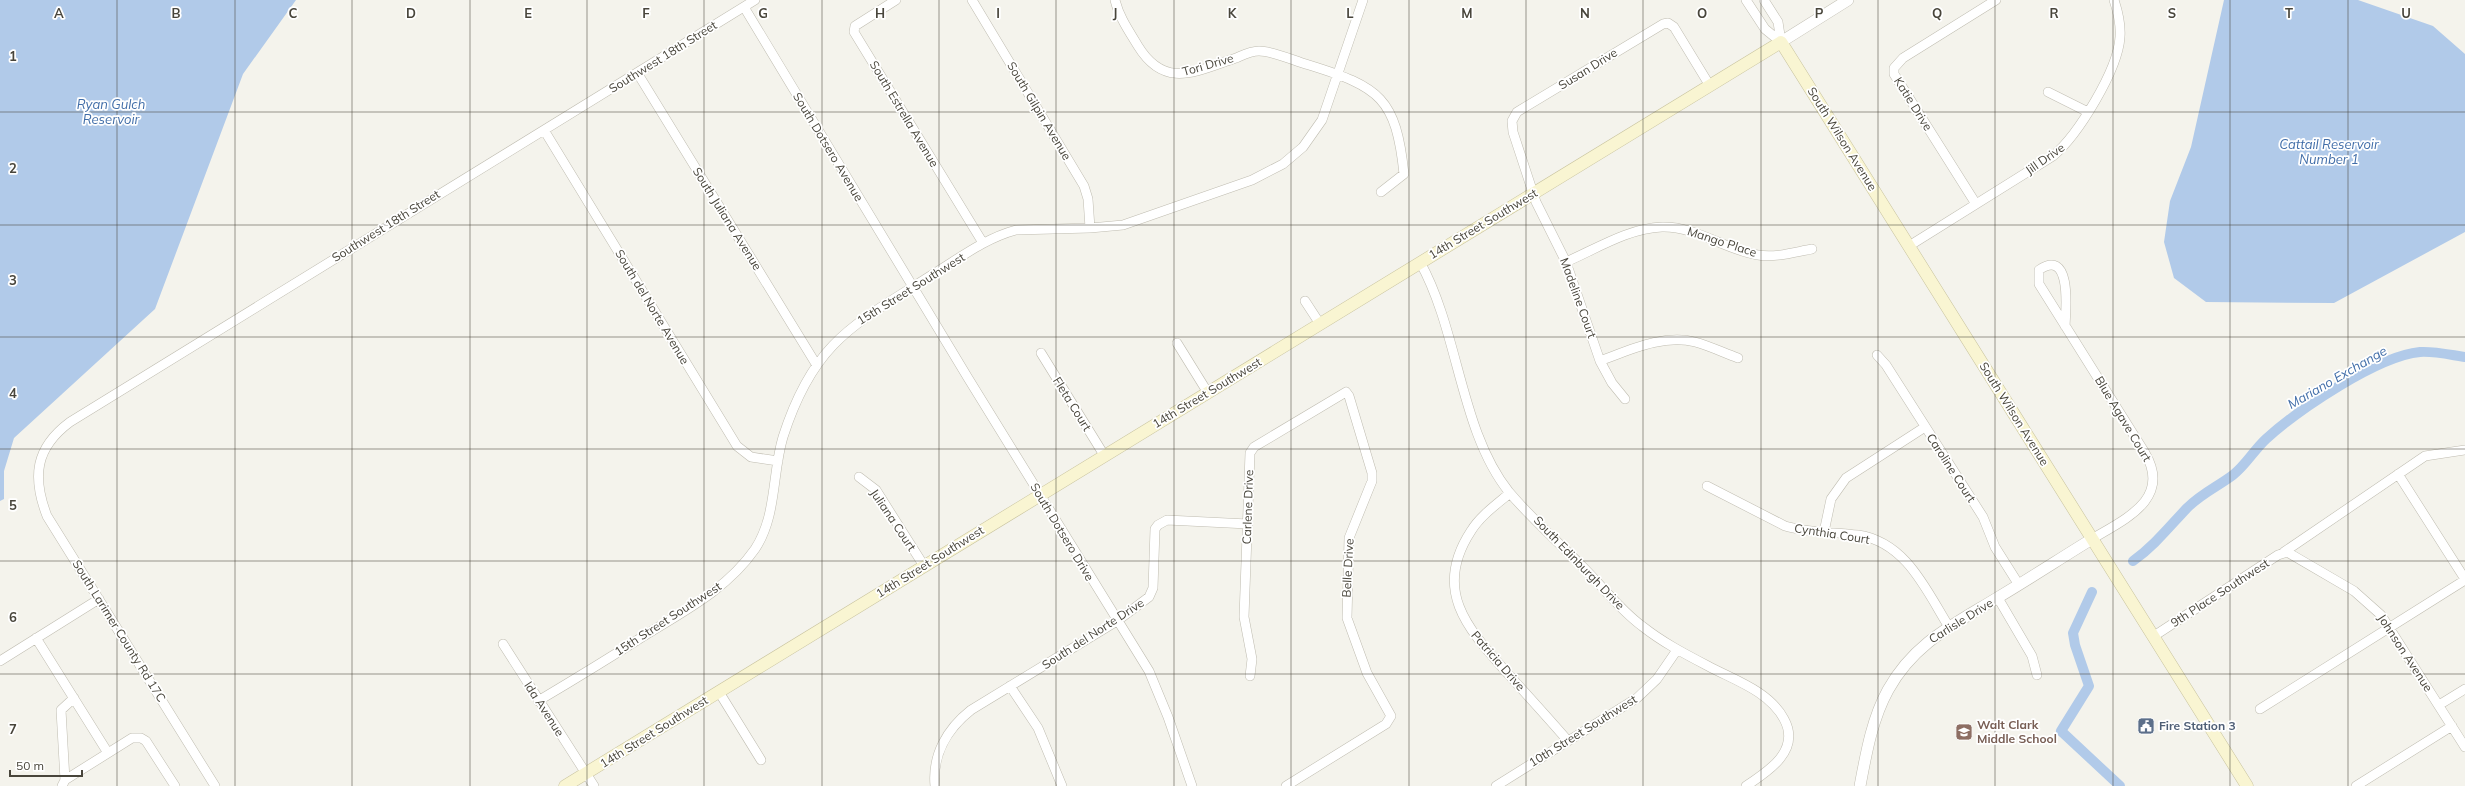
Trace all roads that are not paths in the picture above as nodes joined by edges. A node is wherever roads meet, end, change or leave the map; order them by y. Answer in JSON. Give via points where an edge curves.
{"nodes":[{"id":1,"x":755,"y":0,"type":"edge"},
{"id":2,"x":896,"y":0,"type":"edge"},
{"id":3,"x":972,"y":0,"type":"edge"},
{"id":4,"x":1114,"y":0,"type":"edge"},
{"id":5,"x":1363,"y":0,"type":"edge"},
{"id":6,"x":1746,"y":0,"type":"edge"},
{"id":7,"x":1764,"y":0,"type":"edge"},
{"id":8,"x":1848,"y":0,"type":"edge"},
{"id":9,"x":1996,"y":0,"type":"edge"},
{"id":10,"x":2114,"y":0,"type":"edge"},
{"id":11,"x":744,"y":7,"type":"junction"},
{"id":12,"x":1781,"y":42,"type":"junction"},
{"id":13,"x":638,"y":74,"type":"junction"},
{"id":14,"x":1338,"y":74,"type":"junction"},
{"id":15,"x":1710,"y":86,"type":"junction"},
{"id":16,"x":2048,"y":92,"type":"dead end"},
{"id":17,"x":2088,"y":112,"type":"junction"},
{"id":18,"x":544,"y":130,"type":"junction"},
{"id":19,"x":1381,"y":192,"type":"dead end"},
{"id":20,"x":1533,"y":194,"type":"junction"},
{"id":21,"x":1976,"y":204,"type":"junction"},
{"id":22,"x":1090,"y":228,"type":"junction"},
{"id":23,"x":983,"y":243,"type":"junction"},
{"id":24,"x":1909,"y":246,"type":"junction"},
{"id":25,"x":1812,"y":249,"type":"dead end"},
{"id":26,"x":1420,"y":262,"type":"junction"},
{"id":27,"x":1566,"y":262,"type":"junction"},
{"id":28,"x":913,"y":287,"type":"junction"},
{"id":29,"x":1306,"y":301,"type":"dead end"},
{"id":30,"x":1320,"y":324,"type":"junction"},
{"id":31,"x":2065,"y":326,"type":"junction"},
{"id":32,"x":1177,"y":343,"type":"dead end"},
{"id":33,"x":1041,"y":353,"type":"dead end"},
{"id":34,"x":1877,"y":355,"type":"dead end"},
{"id":35,"x":1738,"y":358,"type":"dead end"},
{"id":36,"x":1600,"y":361,"type":"junction"},
{"id":37,"x":816,"y":364,"type":"junction"},
{"id":38,"x":1208,"y":393,"type":"junction"},
{"id":39,"x":1348,"y":394,"type":"joint"},
{"id":40,"x":1625,"y":399,"type":"dead end"},
{"id":41,"x":1925,"y":427,"type":"junction"},
{"id":42,"x":2465,"y":450,"type":"edge"},
{"id":43,"x":1104,"y":455,"type":"junction"},
{"id":44,"x":778,"y":461,"type":"junction"},
{"id":45,"x":38,"y":471,"type":"joint"},
{"id":46,"x":2398,"y":474,"type":"junction"},
{"id":47,"x":859,"y":477,"type":"dead end"},
{"id":48,"x":1707,"y":486,"type":"dead end"},
{"id":49,"x":1510,"y":493,"type":"junction"},
{"id":50,"x":1040,"y":495,"type":"junction"},
{"id":51,"x":1248,"y":524,"type":"junction"},
{"id":52,"x":1824,"y":532,"type":"junction"},
{"id":53,"x":2092,"y":538,"type":"junction"},
{"id":54,"x":2285,"y":552,"type":"junction"},
{"id":55,"x":924,"y":566,"type":"junction"},
{"id":56,"x":2465,"y":580,"type":"edge"},
{"id":57,"x":2018,"y":585,"type":"junction"},
{"id":58,"x":1998,"y":598,"type":"junction"},
{"id":59,"x":99,"y":599,"type":"junction"},
{"id":60,"x":1117,"y":622,"type":"junction"},
{"id":61,"x":1949,"y":626,"type":"junction"},
{"id":62,"x":2391,"y":628,"type":"junction"},
{"id":63,"x":2154,"y":636,"type":"junction"},
{"id":64,"x":36,"y":638,"type":"junction"},
{"id":65,"x":503,"y":644,"type":"dead end"},
{"id":66,"x":1677,"y":650,"type":"junction"},
{"id":67,"x":0,"y":661,"type":"edge"},
{"id":68,"x":2037,"y":675,"type":"dead end"},
{"id":69,"x":1250,"y":676,"type":"dead end"},
{"id":70,"x":1010,"y":686,"type":"junction"},
{"id":71,"x":2465,"y":689,"type":"edge"},
{"id":72,"x":719,"y":692,"type":"junction"},
{"id":73,"x":74,"y":698,"type":"junction"},
{"id":74,"x":538,"y":702,"type":"junction"},
{"id":75,"x":2439,"y":705,"type":"junction"},
{"id":76,"x":2260,"y":709,"type":"dead end"},
{"id":77,"x":2452,"y":726,"type":"junction"},
{"id":78,"x":1568,"y":741,"type":"junction"},
{"id":79,"x":2465,"y":747,"type":"edge"},
{"id":80,"x":108,"y":753,"type":"junction"},
{"id":81,"x":761,"y":760,"type":"dead end"},
{"id":82,"x":586,"y":773,"type":"junction"},
{"id":83,"x":63,"y":783,"type":"edge"},
{"id":84,"x":175,"y":786,"type":"edge"},
{"id":85,"x":215,"y":786,"type":"edge"},
{"id":86,"x":564,"y":786,"type":"edge"},
{"id":87,"x":594,"y":786,"type":"edge"},
{"id":88,"x":935,"y":786,"type":"edge"},
{"id":89,"x":1062,"y":786,"type":"edge"},
{"id":90,"x":1192,"y":786,"type":"edge"},
{"id":91,"x":1286,"y":786,"type":"edge"},
{"id":92,"x":1496,"y":786,"type":"edge"},
{"id":93,"x":1746,"y":786,"type":"edge"},
{"id":94,"x":1860,"y":786,"type":"edge"},
{"id":95,"x":2247,"y":786,"type":"edge"},
{"id":96,"x":2356,"y":786,"type":"edge"}],
"edges":[{"from":1,"to":11,"type":"street","name":"Southwest 18th Street"},
{"from":2,"to":23,"type":"street","name":"South Estrella Avenue","via":[[855,26],[854,32]]},
{"from":3,"to":22,"type":"street","name":"South Gilpin Avenue","via":[[1084,186],[1088,199]]},
{"from":4,"to":14,"type":"street","name":"Tori Drive","via":[[1120,18],[1144,56],[1152,65],[1166,73],[1190,73],[1259,51]]},
{"from":5,"to":14,"type":"street","name":"15th Street Southwest"},
{"from":6,"to":12,"type":"street","name":"South Wilson Avenue","via":[[1765,30]]},
{"from":7,"to":12,"type":"street","name":"South Wilson Avenue","via":[[1778,22]]},
{"from":8,"to":12,"type":"street","name":"14th Street Southwest"},
{"from":9,"to":21,"type":"street","name":"Katie Drive","via":[[1904,58],[1894,68],[1894,74]]},
{"from":10,"to":17,"type":"street","name":"Jill Drive","via":[[2118,14],[2119,43],[2112,66]]},
{"from":11,"to":13,"type":"street","name":"Southwest 18th Street"},
{"from":11,"to":28,"type":"street","name":"South Dotsero Avenue"},
{"from":12,"to":15,"type":"main road","name":"14th Street Southwest"},
{"from":12,"to":24,"type":"main road","name":"South Wilson Avenue"},
{"from":13,"to":18,"type":"street","name":"Southwest 18th Street"},
{"from":13,"to":37,"type":"street","name":"South Juliana Avenue"},
{"from":14,"to":19,"type":"street","name":"Tori Drive","via":[[1366,86],[1385,105],[1393,118],[1402,150],[1404,174]]},
{"from":14,"to":22,"type":"street","name":"15th Street Southwest","via":[[1317,129],[1303,147],[1279,166],[1252,180],[1140,220],[1123,225]]},
{"from":15,"to":20,"type":"main road","name":"14th Street Southwest"},
{"from":15,"to":20,"type":"street","name":"Susan Drive","via":[[1674,27],[1668,23],[1658,26],[1514,116],[1512,132]]},
{"from":16,"to":17,"type":"street"},
{"from":17,"to":21,"type":"street","name":"Jill Drive","via":[[2072,138],[2053,156]]},
{"from":18,"to":44,"type":"street","name":"South del Norte Avenue","via":[[737,446],[751,457]]},
{"from":18,"to":45,"type":"street","name":"Southwest 18th Street","via":[[70,422],[50,441]]},
{"from":20,"to":26,"type":"main road","name":"14th Street Southwest"},
{"from":20,"to":27,"type":"street","name":"Madeline Court"},
{"from":21,"to":24,"type":"street","name":"Jill Drive"},
{"from":22,"to":23,"type":"street","name":"15th Street Southwest","via":[[1016,230]]},
{"from":23,"to":28,"type":"street","name":"15th Street Southwest"},
{"from":24,"to":53,"type":"main road","name":"South Wilson Avenue"},
{"from":25,"to":27,"type":"street","name":"Mango Place","via":[[1774,256],[1758,255],[1687,230],[1662,227],[1630,234]]},
{"from":26,"to":30,"type":"main road","name":"14th Street Southwest"},
{"from":26,"to":49,"type":"street","name":"South Edinburgh Drive","via":[[1436,292],[1488,460]]},
{"from":27,"to":36,"type":"street","name":"Madeline Court"},
{"from":28,"to":37,"type":"street","name":"15th Street Southwest","via":[[851,327]]},
{"from":28,"to":50,"type":"street","name":"South Dotsero Drive"},
{"from":29,"to":30,"type":"street"},
{"from":30,"to":38,"type":"main road","name":"14th Street Southwest"},
{"from":31,"to":31,"type":"street","name":"Blue Agave Court","via":[[2039,284],[2039,270],[2045,266],[2053,265],[2061,269],[2065,277]]},
{"from":31,"to":53,"type":"street","name":"Blue Agave Court","via":[[2145,453],[2153,474],[2152,487],[2145,504]]},
{"from":32,"to":38,"type":"street"},
{"from":33,"to":43,"type":"street","name":"Fleta Court"},
{"from":34,"to":41,"type":"street","name":"Caroline Court"},
{"from":35,"to":36,"type":"street","via":[[1695,342],[1671,340],[1649,344]]},
{"from":36,"to":40,"type":"street","name":"Madeline Court","via":[[1612,383]]},
{"from":37,"to":44,"type":"street","name":"15th Street Southwest","via":[[792,412]]},
{"from":38,"to":43,"type":"main road","name":"14th Street Southwest"},
{"from":39,"to":51,"type":"street","name":"Carlene Drive","via":[[1340,393],[1252,449]]},
{"from":39,"to":91,"type":"street","name":"Belle Drive","via":[[1372,473],[1372,481],[1349,538],[1347,618],[1367,673],[1391,716],[1386,724]]},
{"from":41,"to":52,"type":"street","via":[[1846,478],[1831,499]]},
{"from":41,"to":57,"type":"street","name":"Caroline Court","via":[[1983,517],[1995,547]]},
{"from":42,"to":46,"type":"street","name":"9th Place Southwest","via":[[2425,456]]},
{"from":43,"to":50,"type":"main road","name":"14th Street Southwest"},
{"from":44,"to":74,"type":"street","name":"15th Street Southwest","via":[[765,529],[755,550],[731,577],[710,595]]},
{"from":45,"to":59,"type":"street","name":"South Larimer County Rd 17C","via":[[37,488],[47,516]]},
{"from":46,"to":54,"type":"street","name":"9th Place Southwest"},
{"from":46,"to":56,"type":"street"},
{"from":47,"to":55,"type":"street","name":"Juliana Court","via":[[876,490]]},
{"from":48,"to":52,"type":"street","name":"Cynthia Court","via":[[1786,526]]},
{"from":49,"to":66,"type":"street","name":"South Edinburgh Drive","via":[[1636,621]]},
{"from":49,"to":78,"type":"street","name":"Patricia Drive","via":[[1477,523],[1462,547],[1455,578],[1457,603],[1474,635]]},
{"from":50,"to":55,"type":"main road","name":"14th Street Southwest"},
{"from":50,"to":60,"type":"street","name":"South Dotsero Drive"},
{"from":51,"to":60,"type":"street","name":"South del Norte Drive","via":[[1167,520],[1158,525],[1151,594]]},
{"from":51,"to":69,"type":"street","name":"Carlene Drive","via":[[1244,617],[1252,659]]},
{"from":52,"to":61,"type":"street","name":"Cynthia Court","via":[[1875,540],[1898,554],[1916,572]]},
{"from":53,"to":57,"type":"street","name":"Carlisle Drive"},
{"from":53,"to":63,"type":"main road","name":"South Wilson Avenue"},
{"from":54,"to":62,"type":"street","name":"Johnson Avenue","via":[[2354,591],[2381,615]]},
{"from":54,"to":63,"type":"street","name":"9th Place Southwest"},
{"from":55,"to":72,"type":"main road","name":"14th Street Southwest"},
{"from":56,"to":62,"type":"street"},
{"from":57,"to":58,"type":"street","name":"Carlisle Drive"},
{"from":58,"to":61,"type":"street","name":"Carlisle Drive"},
{"from":58,"to":68,"type":"street","via":[[2032,656]]},
{"from":59,"to":64,"type":"street"},
{"from":59,"to":85,"type":"street","name":"South Larimer County Rd 17C"},
{"from":60,"to":70,"type":"street","name":"South del Norte Drive"},
{"from":60,"to":90,"type":"street","name":"South Dotsero Drive","via":[[1149,671],[1168,716]]},
{"from":61,"to":94,"type":"street","name":"Carlisle Drive","via":[[1911,656],[1888,691],[1869,742]]},
{"from":62,"to":75,"type":"street","name":"Johnson Avenue"},
{"from":62,"to":76,"type":"street"},
{"from":63,"to":95,"type":"main road","name":"South Wilson Avenue"},
{"from":64,"to":67,"type":"street"},
{"from":64,"to":73,"type":"street"},
{"from":65,"to":74,"type":"street","name":"Ida Avenue"},
{"from":66,"to":78,"type":"street","name":"10th Street Southwest","via":[[1657,679],[1637,698]]},
{"from":66,"to":93,"type":"street","name":"South Edinburgh Drive","via":[[1763,695],[1784,720],[1789,733],[1782,757],[1766,773]]},
{"from":70,"to":88,"type":"street","name":"South del Norte Drive","via":[[971,710],[951,729],[937,756],[934,767]]},
{"from":70,"to":89,"type":"street","via":[[1038,728]]},
{"from":71,"to":75,"type":"street"},
{"from":72,"to":81,"type":"street"},
{"from":72,"to":82,"type":"main road","name":"14th Street Southwest"},
{"from":73,"to":80,"type":"street"},
{"from":73,"to":83,"type":"street","via":[[61,710]]},
{"from":74,"to":82,"type":"street","name":"Ida Avenue"},
{"from":75,"to":77,"type":"street","name":"Johnson Avenue"},
{"from":77,"to":79,"type":"street","name":"Johnson Avenue"},
{"from":77,"to":96,"type":"street"},
{"from":78,"to":92,"type":"street","name":"10th Street Southwest"},
{"from":80,"to":83,"type":"street"},
{"from":80,"to":84,"type":"street","via":[[132,738],[141,738],[146,741]]},
{"from":82,"to":86,"type":"main road","name":"14th Street Southwest"},
{"from":82,"to":87,"type":"street","name":"Ida Avenue"}]}
